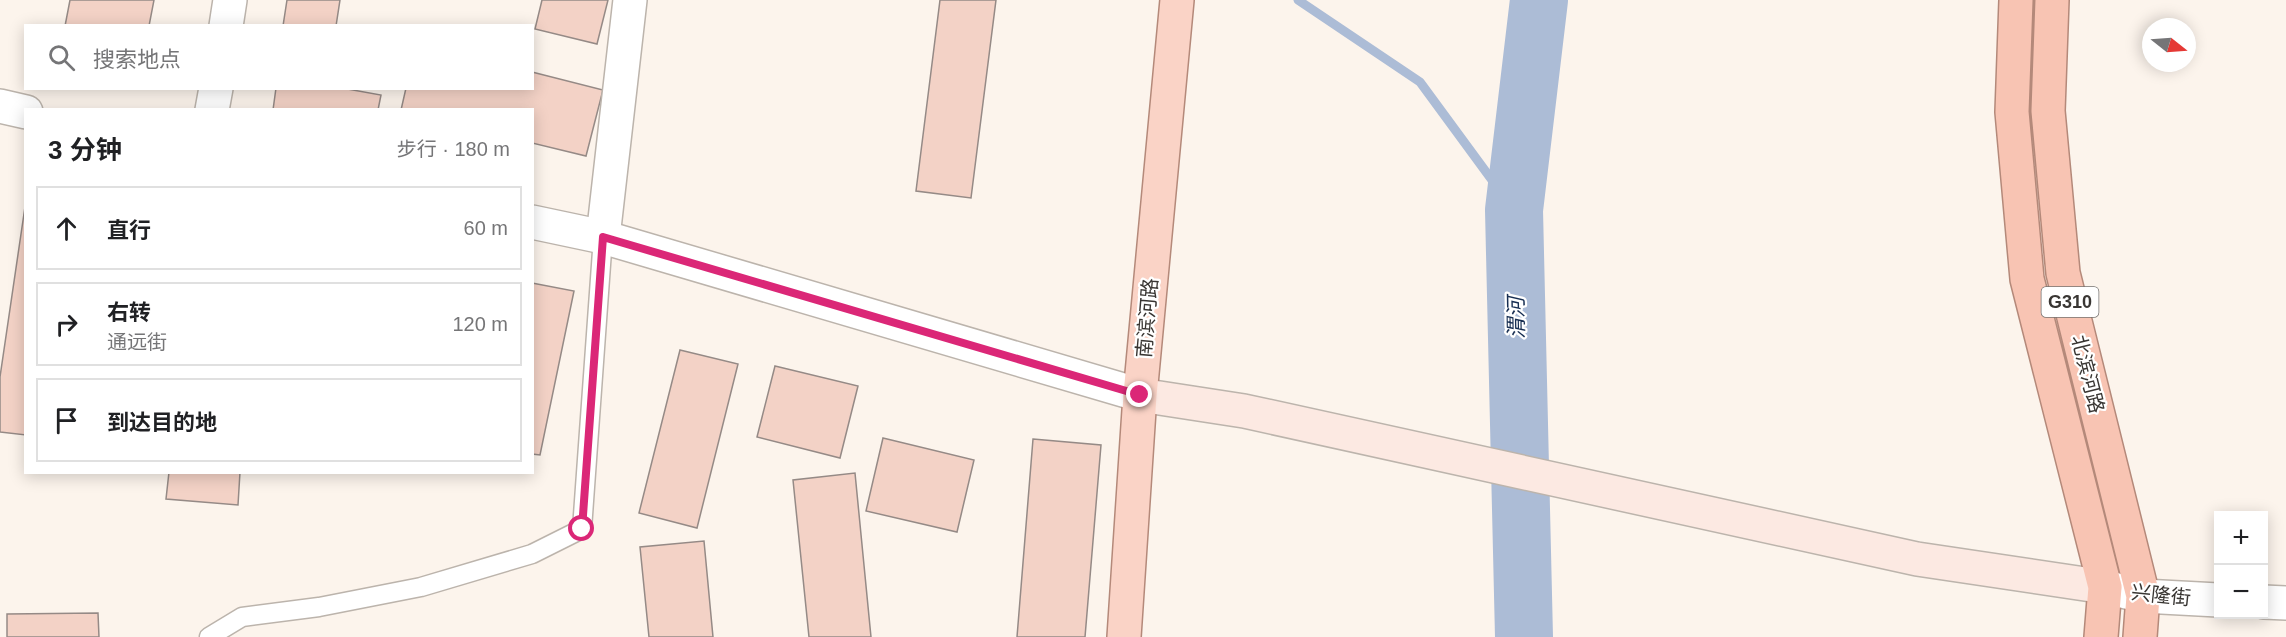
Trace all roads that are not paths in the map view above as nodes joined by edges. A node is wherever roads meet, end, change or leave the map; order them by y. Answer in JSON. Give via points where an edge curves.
{"nodes":[{"id":1,"x":230,"y":0,"type":"edge"},
{"id":2,"x":630,"y":0,"type":"edge"},
{"id":3,"x":1177,"y":0,"type":"edge"},
{"id":4,"x":2016,"y":0,"type":"edge"},
{"id":5,"x":2052,"y":0,"type":"edge"},
{"id":6,"x":226,"y":24,"type":"edge"},
{"id":7,"x":216,"y":90,"type":"edge"},
{"id":8,"x":0,"y":106,"type":"edge"},
{"id":9,"x":212,"y":108,"type":"edge"},
{"id":10,"x":24,"y":111,"type":"edge"},
{"id":11,"x":534,"y":222,"type":"edge"},
{"id":12,"x":603,"y":237,"type":"junction"},
{"id":13,"x":1140,"y":395,"type":"junction"},
{"id":14,"x":2105,"y":586,"type":"junction"},
{"id":15,"x":2144,"y":596,"type":"junction"},
{"id":16,"x":2214,"y":600,"type":"edge"},
{"id":17,"x":2268,"y":602,"type":"edge"},
{"id":18,"x":2286,"y":603,"type":"edge"},
{"id":19,"x":209,"y":637,"type":"edge"},
{"id":20,"x":1124,"y":637,"type":"edge"},
{"id":21,"x":2101,"y":637,"type":"edge"},
{"id":22,"x":2140,"y":637,"type":"edge"}],
"edges":[{"from":1,"to":6,"type":"street"},
{"from":2,"to":12,"type":"street"},
{"from":3,"to":13,"type":"main road","name":"南滨河路"},
{"from":4,"to":14,"type":"highway","name":"北滨河路","number":"G310","via":[[2012,112],[2027,279]]},
{"from":5,"to":15,"type":"highway","name":"北滨河路","number":"G310","via":[[2048,111],[2063,273]]},
{"from":7,"to":9,"type":"street"},
{"from":8,"to":10,"type":"street"},
{"from":11,"to":12,"type":"street"},
{"from":12,"to":13,"type":"street"},
{"from":12,"to":19,"type":"lane","via":[[582,529],[532,554],[421,587],[242,617]]},
{"from":13,"to":14,"type":"main road","via":[[1244,411],[1917,559]]},
{"from":13,"to":20,"type":"main road","name":"南滨河路"},
{"from":14,"to":15,"type":"street","name":"兴隆街"},
{"from":14,"to":21,"type":"highway","name":"北滨河路","number":"G310"},
{"from":15,"to":16,"type":"street","name":"兴隆街"},
{"from":15,"to":22,"type":"highway","name":"北滨河路","number":"G310"},
{"from":17,"to":18,"type":"street"}]}
